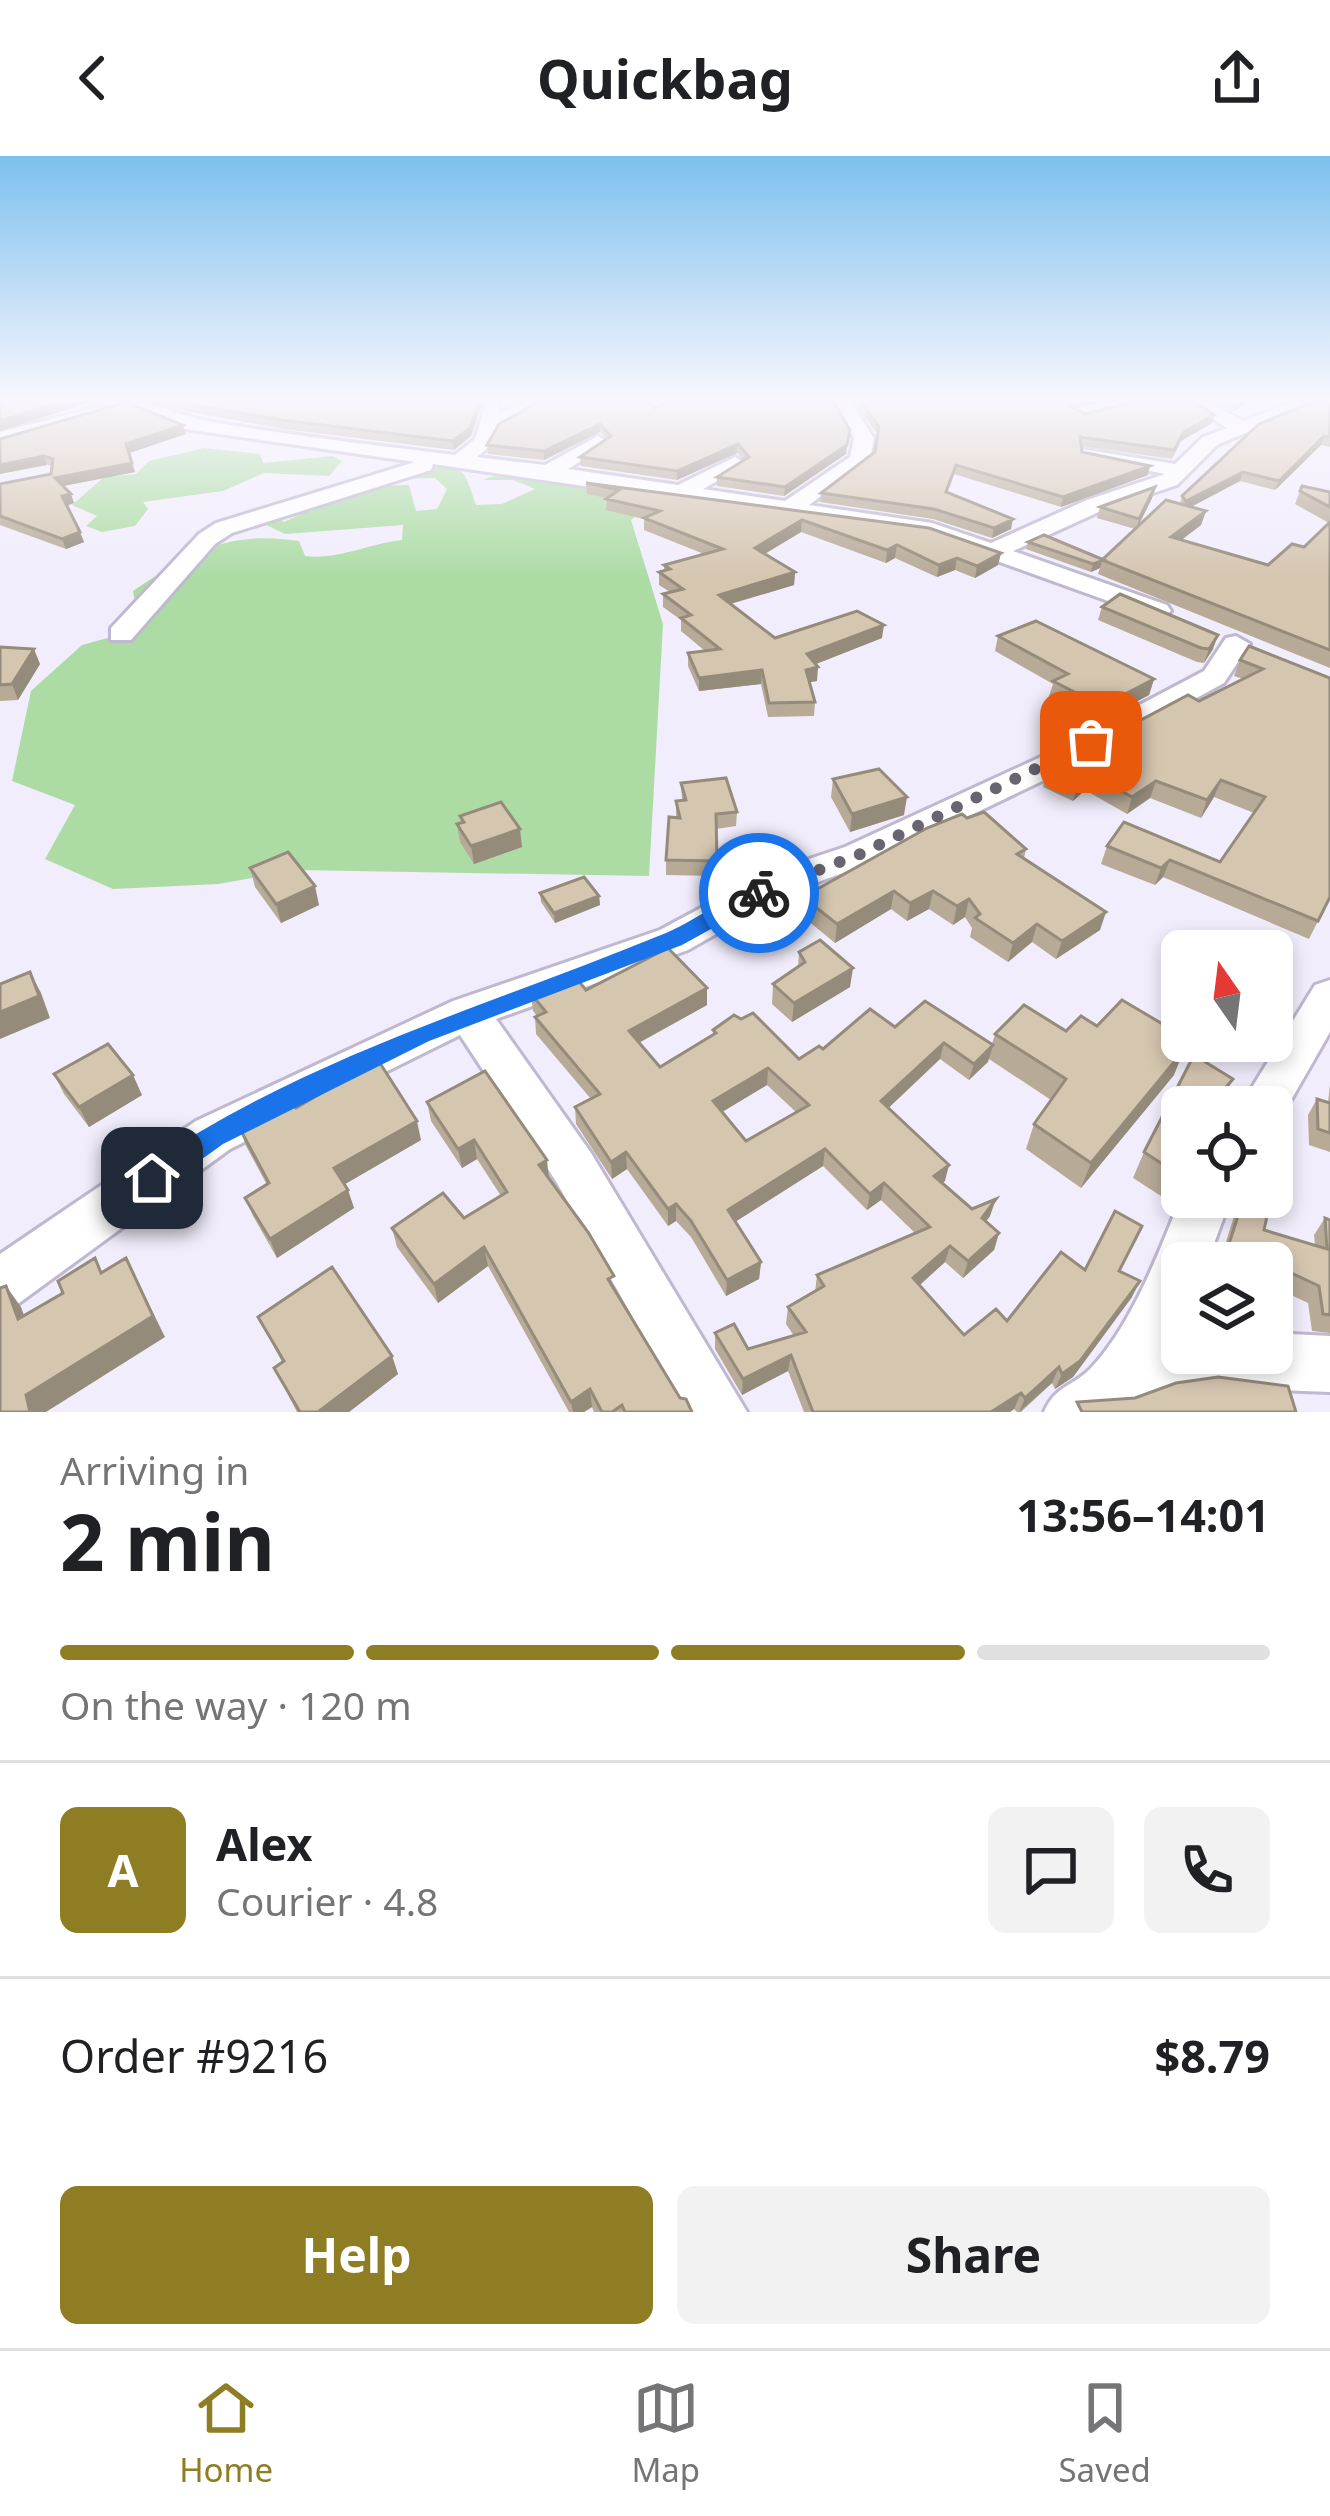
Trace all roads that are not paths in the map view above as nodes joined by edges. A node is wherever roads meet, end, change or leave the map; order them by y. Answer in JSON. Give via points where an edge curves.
{"nodes":[{"id":1,"x":432,"y":460,"type":"edge"},
{"id":2,"x":453,"y":460,"type":"edge"},
{"id":3,"x":569,"y":460,"type":"edge"},
{"id":4,"x":860,"y":460,"type":"edge"},
{"id":5,"x":1121,"y":460,"type":"edge"},
{"id":6,"x":1194,"y":460,"type":"edge"},
{"id":7,"x":449,"y":462,"type":"junction"},
{"id":8,"x":735,"y":464,"type":"edge"},
{"id":9,"x":549,"y":472,"type":"junction"},
{"id":10,"x":1183,"y":472,"type":"junction"},
{"id":11,"x":679,"y":493,"type":"junction"},
{"id":12,"x":791,"y":507,"type":"junction"},
{"id":13,"x":996,"y":550,"type":"junction"},
{"id":14,"x":1177,"y":619,"type":"edge"},
{"id":15,"x":121,"y":634,"type":"dead end"},
{"id":16,"x":1236,"y":644,"type":"dead end"},
{"id":17,"x":1330,"y":997,"type":"edge"},
{"id":18,"x":468,"y":1012,"type":"junction"},
{"id":19,"x":1276,"y":1086,"type":"edge"},
{"id":20,"x":1198,"y":1218,"type":"edge"},
{"id":21,"x":0,"y":1285,"type":"edge"},
{"id":22,"x":1330,"y":1364,"type":"edge"},
{"id":23,"x":1093,"y":1397,"type":"edge"},
{"id":24,"x":718,"y":1412,"type":"edge"}],
"edges":[{"from":1,"to":7,"type":"street"},
{"from":2,"to":7,"type":"street"},
{"from":3,"to":9,"type":"street"},
{"from":4,"to":12,"type":"street"},
{"from":5,"to":10,"type":"street"},
{"from":6,"to":10,"type":"street"},
{"from":7,"to":9,"type":"street"},
{"from":7,"to":15,"type":"street","via":[[224,528]]},
{"from":8,"to":11,"type":"street"},
{"from":9,"to":11,"type":"street"},
{"from":10,"to":13,"type":"street"},
{"from":11,"to":12,"type":"street"},
{"from":12,"to":13,"type":"street","via":[[914,526]]},
{"from":13,"to":14,"type":"street"},
{"from":16,"to":18,"type":"street","via":[[1214,677],[1052,764],[777,884],[674,940]]},
{"from":17,"to":19,"type":"street"},
{"from":18,"to":21,"type":"street","via":[[213,1135]]},
{"from":18,"to":24,"type":"street","via":[[574,1168]]},
{"from":20,"to":23,"type":"street","via":[[1165,1305]]},
{"from":22,"to":23,"type":"street","via":[[1242,1358]]}]}
